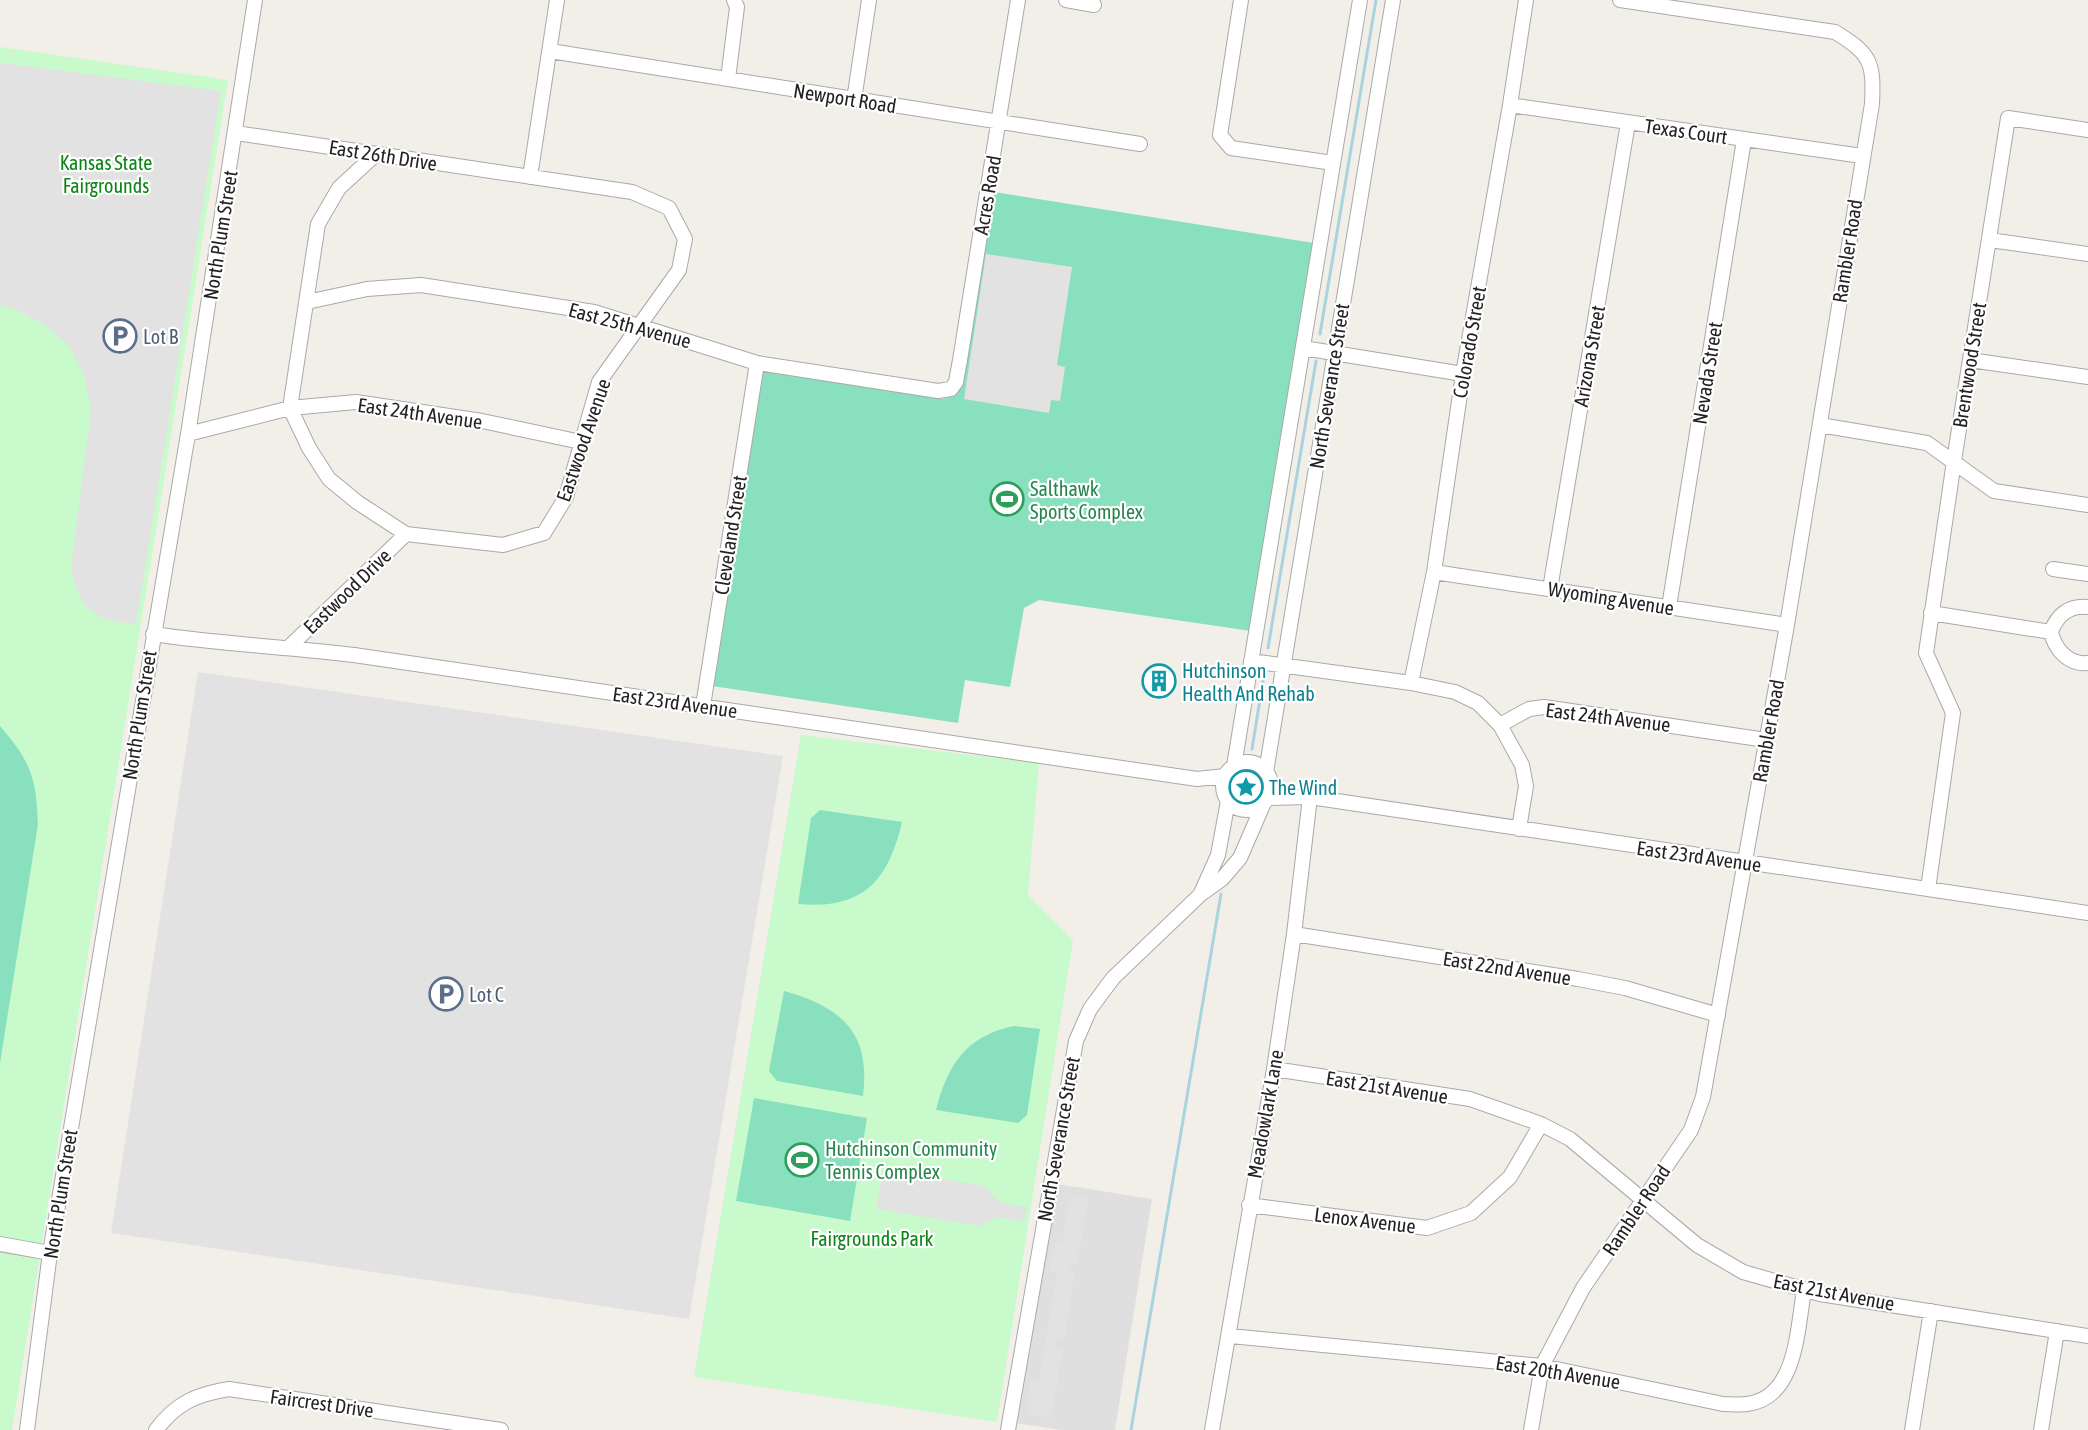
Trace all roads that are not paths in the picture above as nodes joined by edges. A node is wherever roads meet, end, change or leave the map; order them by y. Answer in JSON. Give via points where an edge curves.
{"nodes":[{"id":1,"x":252,"y":0,"type":"edge"},
{"id":2,"x":557,"y":0,"type":"edge"},
{"id":3,"x":734,"y":0,"type":"edge"},
{"id":4,"x":869,"y":0,"type":"edge"},
{"id":5,"x":1018,"y":0,"type":"edge"},
{"id":6,"x":1066,"y":0,"type":"edge"},
{"id":7,"x":1241,"y":0,"type":"edge"},
{"id":8,"x":1360,"y":0,"type":"edge"},
{"id":9,"x":1393,"y":0,"type":"edge"},
{"id":10,"x":1526,"y":0,"type":"edge"},
{"id":11,"x":1620,"y":0,"type":"edge"},
{"id":12,"x":1094,"y":4,"type":"dead end"},
{"id":13,"x":550,"y":51,"type":"junction"},
{"id":14,"x":728,"y":79,"type":"junction"},
{"id":15,"x":854,"y":100,"type":"junction"},
{"id":16,"x":1510,"y":105,"type":"junction"},
{"id":17,"x":1000,"y":122,"type":"junction"},
{"id":18,"x":1628,"y":123,"type":"junction"},
{"id":19,"x":2088,"y":130,"type":"edge"},
{"id":20,"x":236,"y":133,"type":"junction"},
{"id":21,"x":1744,"y":140,"type":"junction"},
{"id":22,"x":1140,"y":144,"type":"dead end"},
{"id":23,"x":376,"y":154,"type":"junction"},
{"id":24,"x":1862,"y":156,"type":"junction"},
{"id":25,"x":1333,"y":163,"type":"junction"},
{"id":26,"x":530,"y":177,"type":"junction"},
{"id":27,"x":1990,"y":240,"type":"junction"},
{"id":28,"x":2088,"y":254,"type":"edge"},
{"id":29,"x":307,"y":302,"type":"junction"},
{"id":30,"x":639,"y":324,"type":"junction"},
{"id":31,"x":1303,"y":348,"type":"junction"},
{"id":32,"x":1335,"y":353,"type":"junction"},
{"id":33,"x":1970,"y":360,"type":"junction"},
{"id":34,"x":757,"y":363,"type":"junction"},
{"id":35,"x":1463,"y":374,"type":"junction"},
{"id":36,"x":2088,"y":377,"type":"edge"},
{"id":37,"x":951,"y":389,"type":"joint"},
{"id":38,"x":290,"y":408,"type":"junction"},
{"id":39,"x":1820,"y":425,"type":"junction"},
{"id":40,"x":188,"y":434,"type":"junction"},
{"id":41,"x":581,"y":442,"type":"junction"},
{"id":42,"x":1954,"y":460,"type":"junction"},
{"id":43,"x":2088,"y":505,"type":"edge"},
{"id":44,"x":406,"y":534,"type":"junction"},
{"id":45,"x":2053,"y":568,"type":"dead end"},
{"id":46,"x":1434,"y":572,"type":"junction"},
{"id":47,"x":2088,"y":574,"type":"edge"},
{"id":48,"x":1550,"y":589,"type":"junction"},
{"id":49,"x":2088,"y":603,"type":"edge"},
{"id":50,"x":1669,"y":607,"type":"junction"},
{"id":51,"x":1931,"y":613,"type":"junction"},
{"id":52,"x":1787,"y":625,"type":"junction"},
{"id":53,"x":2051,"y":632,"type":"junction"},
{"id":54,"x":153,"y":634,"type":"junction"},
{"id":55,"x":288,"y":648,"type":"junction"},
{"id":56,"x":1251,"y":661,"type":"junction"},
{"id":57,"x":2088,"y":663,"type":"edge"},
{"id":58,"x":1282,"y":666,"type":"junction"},
{"id":59,"x":1411,"y":683,"type":"junction"},
{"id":60,"x":703,"y":706,"type":"junction"},
{"id":61,"x":1500,"y":725,"type":"junction"},
{"id":62,"x":1766,"y":740,"type":"junction"},
{"id":63,"x":1229,"y":771,"type":"junction"},
{"id":64,"x":1268,"y":777,"type":"junction"},
{"id":65,"x":1197,"y":779,"type":"junction"},
{"id":66,"x":1310,"y":797,"type":"junction"},
{"id":67,"x":1226,"y":799,"type":"junction"},
{"id":68,"x":1265,"y":801,"type":"junction"},
{"id":69,"x":1519,"y":829,"type":"junction"},
{"id":70,"x":1745,"y":863,"type":"junction"},
{"id":71,"x":1929,"y":889,"type":"junction"},
{"id":72,"x":1201,"y":894,"type":"junction"},
{"id":73,"x":2088,"y":913,"type":"edge"},
{"id":74,"x":1294,"y":934,"type":"junction"},
{"id":75,"x":1718,"y":1014,"type":"junction"},
{"id":76,"x":1274,"y":1070,"type":"junction"},
{"id":77,"x":1541,"y":1124,"type":"junction"},
{"id":78,"x":1643,"y":1200,"type":"junction"},
{"id":79,"x":1249,"y":1205,"type":"junction"},
{"id":80,"x":0,"y":1244,"type":"edge"},
{"id":81,"x":50,"y":1253,"type":"junction"},
{"id":82,"x":1804,"y":1291,"type":"junction"},
{"id":83,"x":1931,"y":1311,"type":"junction"},
{"id":84,"x":2057,"y":1331,"type":"junction"},
{"id":85,"x":1230,"y":1336,"type":"junction"},
{"id":86,"x":2088,"y":1336,"type":"edge"},
{"id":87,"x":1542,"y":1366,"type":"junction"},
{"id":88,"x":27,"y":1430,"type":"edge"},
{"id":89,"x":156,"y":1430,"type":"edge"},
{"id":90,"x":501,"y":1430,"type":"edge"},
{"id":91,"x":1008,"y":1430,"type":"edge"},
{"id":92,"x":1212,"y":1430,"type":"edge"},
{"id":93,"x":1531,"y":1430,"type":"edge"},
{"id":94,"x":1912,"y":1430,"type":"edge"},
{"id":95,"x":2042,"y":1430,"type":"edge"}],
"edges":[{"from":1,"to":20,"type":"street","name":"North Plum Street"},
{"from":2,"to":13,"type":"street"},
{"from":3,"to":14,"type":"street","via":[[737,7]]},
{"from":4,"to":15,"type":"street"},
{"from":5,"to":17,"type":"street","name":"Acres Road"},
{"from":6,"to":12,"type":"street"},
{"from":7,"to":25,"type":"street","via":[[1220,135],[1231,148]]},
{"from":8,"to":25,"type":"street","name":"North Severance Street"},
{"from":9,"to":32,"type":"street","name":"North Severance Street"},
{"from":10,"to":16,"type":"street","name":"Colorado Street"},
{"from":11,"to":24,"type":"street","name":"Rambler Road","via":[[1835,32],[1860,47],[1873,71],[1872,104]]},
{"from":13,"to":14,"type":"street","name":"Newport Road"},
{"from":13,"to":26,"type":"street"},
{"from":14,"to":15,"type":"street","name":"Newport Road"},
{"from":15,"to":17,"type":"street","name":"Newport Road"},
{"from":16,"to":18,"type":"street","name":"Texas Court"},
{"from":16,"to":35,"type":"street","name":"Colorado Street"},
{"from":17,"to":22,"type":"street","name":"Newport Road"},
{"from":17,"to":37,"type":"street","name":"Acres Road","via":[[956,382]]},
{"from":18,"to":21,"type":"street","name":"Texas Court"},
{"from":18,"to":48,"type":"street","name":"Arizona Street"},
{"from":19,"to":27,"type":"street","name":"Brentwood Street","via":[[2008,118]]},
{"from":20,"to":23,"type":"street","name":"East 26th Drive"},
{"from":20,"to":40,"type":"street","name":"North Plum Street"},
{"from":21,"to":24,"type":"street","name":"Texas Court"},
{"from":21,"to":50,"type":"street","name":"Nevada Street"},
{"from":23,"to":26,"type":"street","name":"East 26th Drive"},
{"from":23,"to":29,"type":"street","via":[[339,188],[318,224]]},
{"from":24,"to":39,"type":"street","name":"Rambler Road"},
{"from":25,"to":31,"type":"street","name":"North Severance Street"},
{"from":26,"to":30,"type":"street","name":"Eastwood Avenue","via":[[632,192],[669,208],[686,239],[679,270]]},
{"from":27,"to":28,"type":"street"},
{"from":27,"to":33,"type":"street","name":"Brentwood Street"},
{"from":29,"to":30,"type":"street","name":"East 25th Avenue","via":[[367,289],[421,285],[594,312]]},
{"from":29,"to":38,"type":"street"},
{"from":30,"to":34,"type":"street","name":"East 25th Avenue"},
{"from":30,"to":41,"type":"street","name":"Eastwood Avenue","via":[[599,382]]},
{"from":31,"to":32,"type":"street"},
{"from":31,"to":56,"type":"street","name":"North Severance Street"},
{"from":32,"to":35,"type":"street"},
{"from":32,"to":58,"type":"street","name":"North Severance Street"},
{"from":33,"to":36,"type":"street"},
{"from":33,"to":42,"type":"street","name":"Brentwood Street"},
{"from":34,"to":37,"type":"street","name":"East 25th Avenue","via":[[938,391]]},
{"from":34,"to":60,"type":"street","name":"Cleveland Street"},
{"from":35,"to":46,"type":"street","name":"Colorado Street"},
{"from":38,"to":40,"type":"street","name":"East 24th Avenue"},
{"from":38,"to":41,"type":"street","name":"East 24th Avenue","via":[[356,402],[482,421]]},
{"from":38,"to":44,"type":"street","name":"Eastwood Avenue","via":[[329,479]]},
{"from":39,"to":42,"type":"street","via":[[1927,442]]},
{"from":39,"to":52,"type":"street","name":"Rambler Road"},
{"from":40,"to":54,"type":"street","name":"North Plum Street"},
{"from":41,"to":44,"type":"street","name":"Eastwood Avenue","via":[[566,496],[544,533],[503,545]]},
{"from":42,"to":43,"type":"street","via":[[1994,491]]},
{"from":42,"to":51,"type":"street","name":"Brentwood Street"},
{"from":44,"to":55,"type":"street","name":"Eastwood Drive"},
{"from":45,"to":47,"type":"street"},
{"from":46,"to":48,"type":"street","name":"Wyoming Avenue"},
{"from":46,"to":59,"type":"street","name":"Colorado Street"},
{"from":48,"to":50,"type":"street","name":"Wyoming Avenue"},
{"from":49,"to":53,"type":"street","via":[[2059,616]]},
{"from":50,"to":52,"type":"street","name":"Wyoming Avenue"},
{"from":51,"to":53,"type":"street"},
{"from":51,"to":71,"type":"street","name":"Brentwood Street","via":[[1926,653],[1953,713]]},
{"from":52,"to":62,"type":"street","name":"Rambler Road"},
{"from":53,"to":57,"type":"street","via":[[2059,651],[2071,661]]},
{"from":54,"to":55,"type":"street","name":"East 23rd Avenue","via":[[246,647]]},
{"from":54,"to":81,"type":"street","name":"North Plum Street"},
{"from":55,"to":60,"type":"street","name":"East 23rd Avenue"},
{"from":56,"to":58,"type":"street"},
{"from":56,"to":63,"type":"street","name":"North Severance Street"},
{"from":58,"to":59,"type":"street"},
{"from":58,"to":64,"type":"street","name":"North Severance Street"},
{"from":59,"to":61,"type":"street","via":[[1468,698]]},
{"from":60,"to":65,"type":"street","name":"East 23rd Avenue"},
{"from":61,"to":62,"type":"street","name":"East 24th Avenue","via":[[1544,706]]},
{"from":61,"to":69,"type":"street","via":[[1522,765],[1526,786]]},
{"from":62,"to":70,"type":"street","name":"Rambler Road"},
{"from":63,"to":64,"type":"street","via":[[1254,764]]},
{"from":63,"to":65,"type":"street","name":"East 23rd Avenue"},
{"from":63,"to":67,"type":"street","via":[[1223,786]]},
{"from":64,"to":66,"type":"street","name":"East 23rd Avenue"},
{"from":64,"to":68,"type":"street"},
{"from":65,"to":67,"type":"street","name":"East 23rd Avenue"},
{"from":66,"to":68,"type":"street","name":"East 23rd Avenue"},
{"from":66,"to":69,"type":"street","name":"East 23rd Avenue"},
{"from":66,"to":74,"type":"street","name":"Meadowlark Lane"},
{"from":67,"to":68,"type":"street","via":[[1244,810]]},
{"from":67,"to":72,"type":"street","name":"North Severance Street","via":[[1218,855]]},
{"from":68,"to":72,"type":"street","name":"North Severance Street","via":[[1240,858],[1222,879]]},
{"from":69,"to":70,"type":"street","name":"East 23rd Avenue"},
{"from":70,"to":71,"type":"street","name":"East 23rd Avenue"},
{"from":70,"to":75,"type":"street","name":"Rambler Road"},
{"from":71,"to":73,"type":"street","name":"East 23rd Avenue"},
{"from":72,"to":91,"type":"street","name":"North Severance Street","via":[[1113,978],[1090,1009],[1076,1041]]},
{"from":74,"to":75,"type":"street","name":"East 22nd Avenue","via":[[1578,979]]},
{"from":74,"to":76,"type":"street","name":"Meadowlark Lane"},
{"from":75,"to":78,"type":"street","name":"Rambler Road","via":[[1699,1112]]},
{"from":76,"to":77,"type":"street","name":"East 21st Avenue","via":[[1470,1099]]},
{"from":76,"to":79,"type":"street","name":"Meadowlark Lane"},
{"from":77,"to":78,"type":"street","name":"East 21st Avenue","via":[[1570,1139]]},
{"from":77,"to":79,"type":"street","name":"Lenox Avenue","via":[[1510,1177],[1471,1214],[1427,1228]]},
{"from":78,"to":82,"type":"street","name":"East 21st Avenue","via":[[1697,1245],[1743,1272]]},
{"from":78,"to":87,"type":"street","name":"Rambler Road","via":[[1583,1288]]},
{"from":79,"to":85,"type":"street","name":"Meadowlark Lane"},
{"from":80,"to":81,"type":"street"},
{"from":81,"to":88,"type":"street","name":"North Plum Street"},
{"from":82,"to":83,"type":"street","name":"East 21st Avenue"},
{"from":82,"to":87,"type":"street","name":"East 20th Avenue","via":[[1784,1382],[1770,1396],[1748,1404],[1723,1404]]},
{"from":83,"to":84,"type":"street","name":"East 21st Avenue"},
{"from":83,"to":94,"type":"street"},
{"from":84,"to":86,"type":"street","name":"East 21st Avenue"},
{"from":84,"to":95,"type":"street"},
{"from":85,"to":87,"type":"street","name":"East 20th Avenue"},
{"from":85,"to":92,"type":"street","name":"Meadowlark Lane"},
{"from":87,"to":93,"type":"street","name":"Rambler Road"},
{"from":89,"to":90,"type":"street","name":"Faircrest Drive","via":[[166,1416],[185,1402],[229,1389]]}]}
